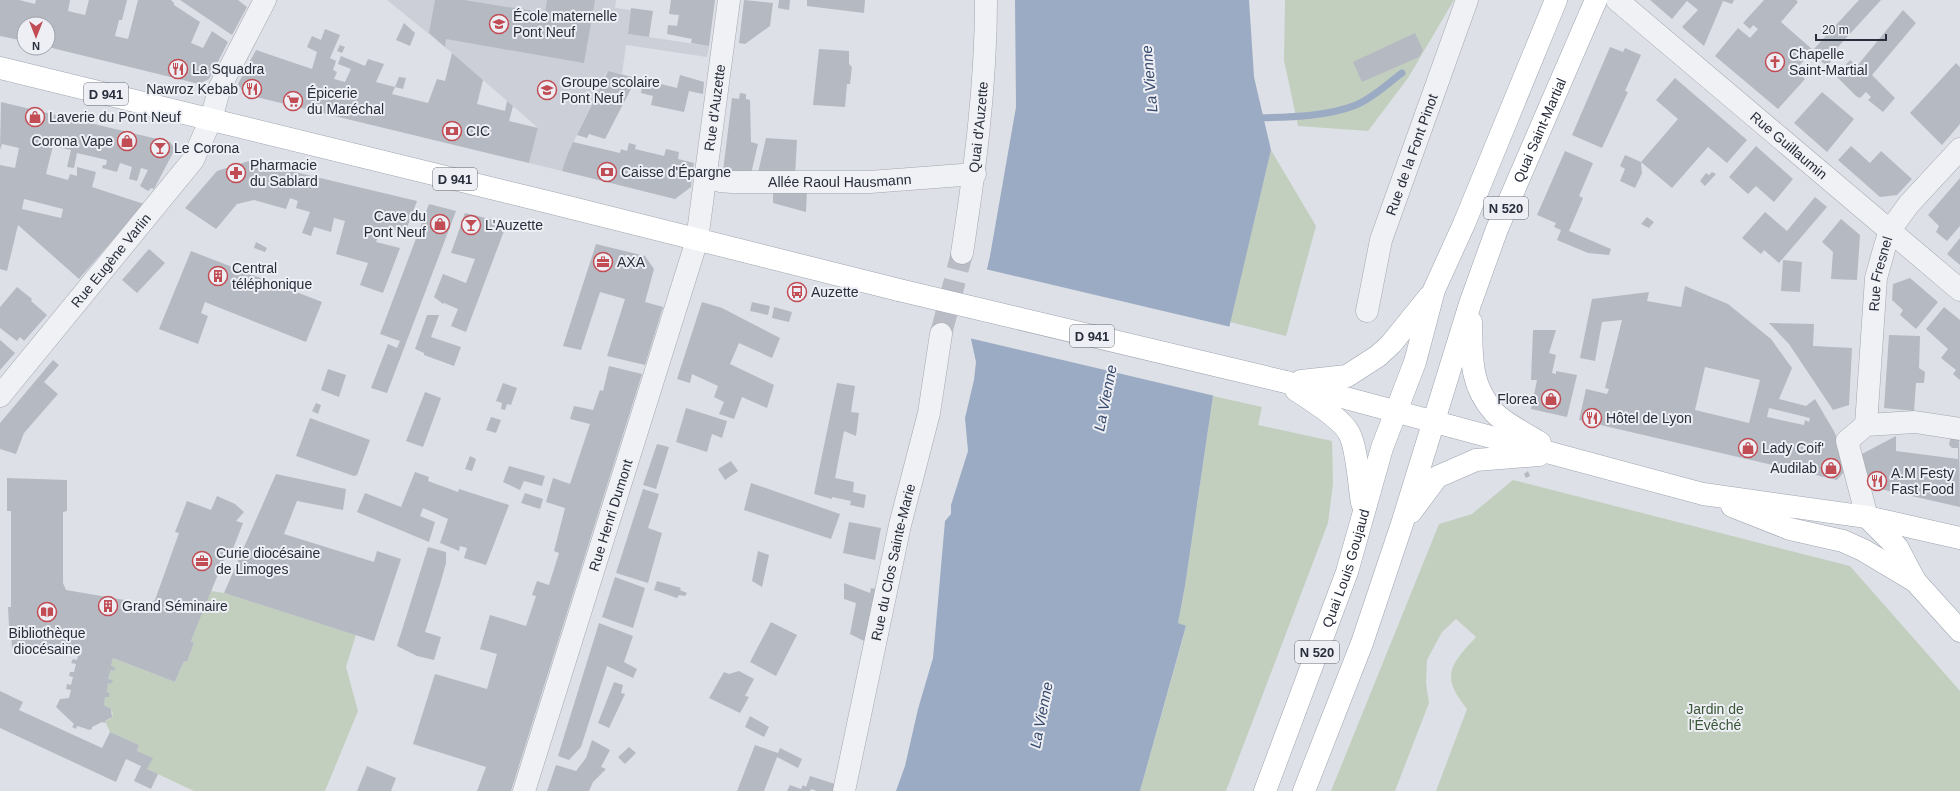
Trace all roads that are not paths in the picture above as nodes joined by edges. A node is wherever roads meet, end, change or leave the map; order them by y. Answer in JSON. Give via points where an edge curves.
{"nodes":[{"id":1,"x":265,"y":0,"type":"edge"},
{"id":2,"x":729,"y":0,"type":"edge"},
{"id":3,"x":986,"y":0,"type":"edge"},
{"id":4,"x":1556,"y":0,"type":"edge"},
{"id":5,"x":1596,"y":0,"type":"edge"},
{"id":6,"x":1617,"y":0,"type":"edge"},
{"id":7,"x":1466,"y":1,"type":"edge"},
{"id":8,"x":0,"y":68,"type":"edge"},
{"id":9,"x":211,"y":119,"type":"junction"},
{"id":10,"x":1960,"y":149,"type":"edge"},
{"id":11,"x":975,"y":174,"type":"junction"},
{"id":12,"x":706,"y":176,"type":"junction"},
{"id":13,"x":1890,"y":230,"type":"junction"},
{"id":14,"x":697,"y":240,"type":"junction"},
{"id":15,"x":962,"y":253,"type":"tunnel mouth"},
{"id":16,"x":1434,"y":290,"type":"junction"},
{"id":17,"x":1960,"y":290,"type":"edge"},
{"id":18,"x":1470,"y":304,"type":"junction"},
{"id":19,"x":1367,"y":311,"type":"dead end"},
{"id":20,"x":941,"y":334,"type":"tunnel mouth"},
{"id":21,"x":1286,"y":382,"type":"junction"},
{"id":22,"x":0,"y":396,"type":"edge"},
{"id":23,"x":1396,"y":412,"type":"junction"},
{"id":24,"x":1434,"y":421,"type":"junction"},
{"id":25,"x":1866,"y":425,"type":"junction"},
{"id":26,"x":1960,"y":429,"type":"edge"},
{"id":27,"x":1556,"y":453,"type":"junction"},
{"id":28,"x":1703,"y":494,"type":"junction"},
{"id":29,"x":1363,"y":510,"type":"junction"},
{"id":30,"x":1867,"y":517,"type":"junction"},
{"id":31,"x":1402,"y":524,"type":"junction"},
{"id":32,"x":1960,"y":538,"type":"edge"},
{"id":33,"x":1914,"y":581,"type":"junction"},
{"id":34,"x":1960,"y":631,"type":"edge"},
{"id":35,"x":524,"y":791,"type":"edge"},
{"id":36,"x":844,"y":791,"type":"edge"},
{"id":37,"x":1265,"y":791,"type":"edge"},
{"id":38,"x":1304,"y":791,"type":"edge"}],
"edges":[{"from":1,"to":9,"type":"street","name":"Rue Eugène Varlin","via":[[220,87]]},
{"from":2,"to":12,"type":"street","name":"Rue d'Auzette"},
{"from":3,"to":11,"type":"street","name":"Quai d'Auzette","via":[[986,47]]},
{"from":4,"to":16,"type":"main road","number":"N 520","via":[[1464,224]]},
{"from":5,"to":18,"type":"main road","name":"Quai Saint-Martial","number":"N 520","via":[[1497,229]]},
{"from":6,"to":13,"type":"street","name":"Rue Guillaumin"},
{"from":7,"to":19,"type":"street","name":"Rue de la Font Pinot","via":[[1381,240]]},
{"from":8,"to":9,"type":"main road","number":"D 941"},
{"from":9,"to":14,"type":"main road","number":"D 941"},
{"from":9,"to":22,"type":"street","name":"Rue Eugène Varlin","via":[[193,160]]},
{"from":10,"to":13,"type":"street","name":"Rue Fresnel","via":[[1908,204]]},
{"from":11,"to":12,"type":"street","name":"Allée Raoul Hausmann","via":[[870,182],[732,182]]},
{"from":11,"to":15,"type":"street","name":"Quai d'Auzette"},
{"from":12,"to":14,"type":"street","name":"Rue d'Auzette"},
{"from":13,"to":17,"type":"street","name":"Rue Guillaumin"},
{"from":13,"to":25,"type":"street","name":"Rue Fresnel","via":[[1876,278]]},
{"from":14,"to":21,"type":"main road","number":"D 941","bridge":true},
{"from":14,"to":35,"type":"street","name":"Rue Henri Dumont"},
{"from":16,"to":21,"type":"main road","via":[[1391,344],[1378,356],[1346,376]]},
{"from":16,"to":23,"type":"main road","number":"N 520","via":[[1415,362]]},
{"from":18,"to":24,"type":"main road","name":"Quai Saint-Martial","number":"N 520"},
{"from":18,"to":27,"type":"main road","via":[[1475,383],[1494,413]]},
{"from":20,"to":36,"type":"street","name":"Rue du Clos Sainte-Marie","via":[[929,413],[900,525]]},
{"from":21,"to":23,"type":"main road","number":"D 941"},
{"from":21,"to":29,"type":"main road","via":[[1331,415],[1349,432]]},
{"from":23,"to":24,"type":"main road","number":"D 941"},
{"from":23,"to":29,"type":"main road","name":"Quai Louis Goujaud","number":"N 520"},
{"from":24,"to":27,"type":"main road"},
{"from":24,"to":31,"type":"main road","number":"N 520"},
{"from":25,"to":26,"type":"street","via":[[1914,422]]},
{"from":25,"to":30,"type":"street","via":[[1847,441]]},
{"from":27,"to":28,"type":"main road"},
{"from":27,"to":31,"type":"main road","via":[[1476,460],[1438,477]]},
{"from":28,"to":30,"type":"main road"},
{"from":28,"to":33,"type":"main road","via":[[1790,529],[1843,541]]},
{"from":29,"to":37,"type":"main road","name":"Quai Louis Goujaud","number":"N 520","via":[[1347,572]]},
{"from":30,"to":32,"type":"main road"},
{"from":30,"to":33,"type":"main road","via":[[1896,547]]},
{"from":31,"to":38,"type":"main road","number":"N 520","via":[[1362,643]]},
{"from":33,"to":34,"type":"main road"}]}
